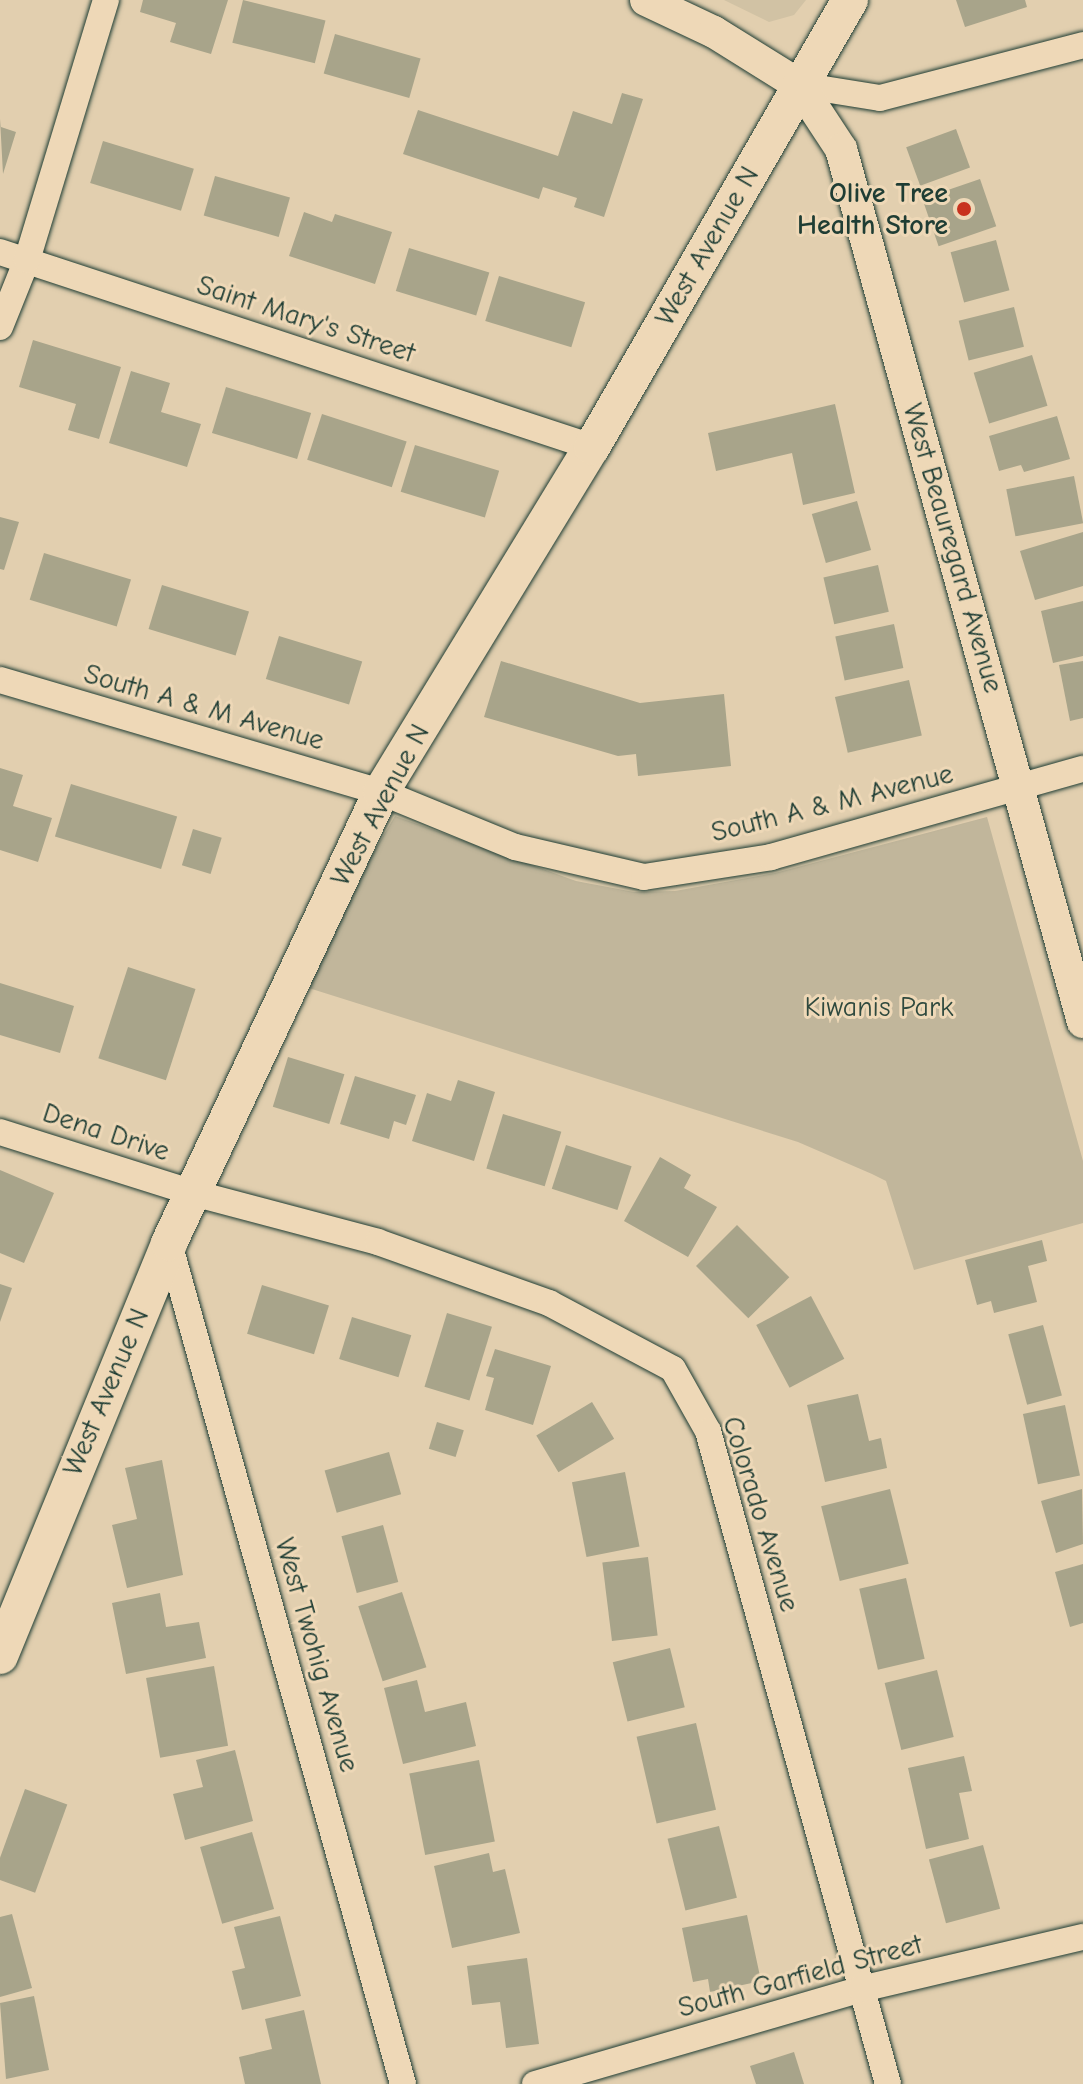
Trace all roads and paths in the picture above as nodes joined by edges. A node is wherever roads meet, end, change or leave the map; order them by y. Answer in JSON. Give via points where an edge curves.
{"nodes":[{"id":1,"x":106,"y":0,"type":"edge"},
{"id":2,"x":646,"y":0,"type":"edge"},
{"id":3,"x":850,"y":0,"type":"edge"},
{"id":4,"x":1083,"y":45,"type":"edge"},
{"id":5,"x":799,"y":85,"type":"junction"},
{"id":6,"x":0,"y":252,"type":"edge"},
{"id":7,"x":27,"y":260,"type":"junction"},
{"id":8,"x":0,"y":327,"type":"edge"},
{"id":9,"x":592,"y":447,"type":"junction"},
{"id":10,"x":0,"y":680,"type":"edge"},
{"id":11,"x":1083,"y":769,"type":"edge"},
{"id":12,"x":1019,"y":788,"type":"junction"},
{"id":13,"x":381,"y":792,"type":"junction"},
{"id":14,"x":1083,"y":1022,"type":"edge"},
{"id":15,"x":0,"y":1132,"type":"edge"},
{"id":16,"x":193,"y":1193,"type":"junction"},
{"id":17,"x":169,"y":1243,"type":"junction"},
{"id":18,"x":0,"y":1656,"type":"edge"},
{"id":19,"x":1083,"y":1937,"type":"edge"},
{"id":20,"x":861,"y":1989,"type":"junction"},
{"id":21,"x":403,"y":2084,"type":"edge"},
{"id":22,"x":535,"y":2084,"type":"edge"},
{"id":23,"x":888,"y":2084,"type":"edge"}],
"edges":[{"from":1,"to":7,"type":"street"},
{"from":2,"to":5,"type":"street","via":[[714,32]]},
{"from":3,"to":5,"type":"main road","name":"West Avenue N"},
{"from":4,"to":5,"type":"street","via":[[880,98]]},
{"from":5,"to":9,"type":"main road","name":"West Avenue N"},
{"from":5,"to":12,"type":"street","name":"West Beauregard Avenue","via":[[841,149]]},
{"from":6,"to":7,"type":"street","name":"Saint Mary's Street"},
{"from":7,"to":8,"type":"street"},
{"from":7,"to":9,"type":"street","name":"Saint Mary's Street"},
{"from":9,"to":13,"type":"main road","name":"West Avenue N"},
{"from":10,"to":13,"type":"street","name":"South A & M Avenue"},
{"from":11,"to":12,"type":"street","name":"South A & M Avenue"},
{"from":12,"to":13,"type":"street","name":"South A & M Avenue","via":[[771,857],[644,877],[515,847]]},
{"from":12,"to":14,"type":"street","name":"West Beauregard Avenue"},
{"from":13,"to":16,"type":"main road","name":"West Avenue N"},
{"from":15,"to":16,"type":"street","name":"Dena Drive"},
{"from":16,"to":17,"type":"main road","name":"West Avenue N"},
{"from":16,"to":20,"type":"street","name":"Colorado Avenue","via":[[378,1242],[549,1303],[673,1369],[708,1431]]},
{"from":17,"to":18,"type":"main road","name":"West Avenue N"},
{"from":17,"to":21,"type":"street","name":"West Twohig Avenue"},
{"from":19,"to":20,"type":"street","name":"South Garfield Street"},
{"from":20,"to":22,"type":"street","name":"South Garfield Street"},
{"from":20,"to":23,"type":"street","name":"Colorado Avenue"}]}
